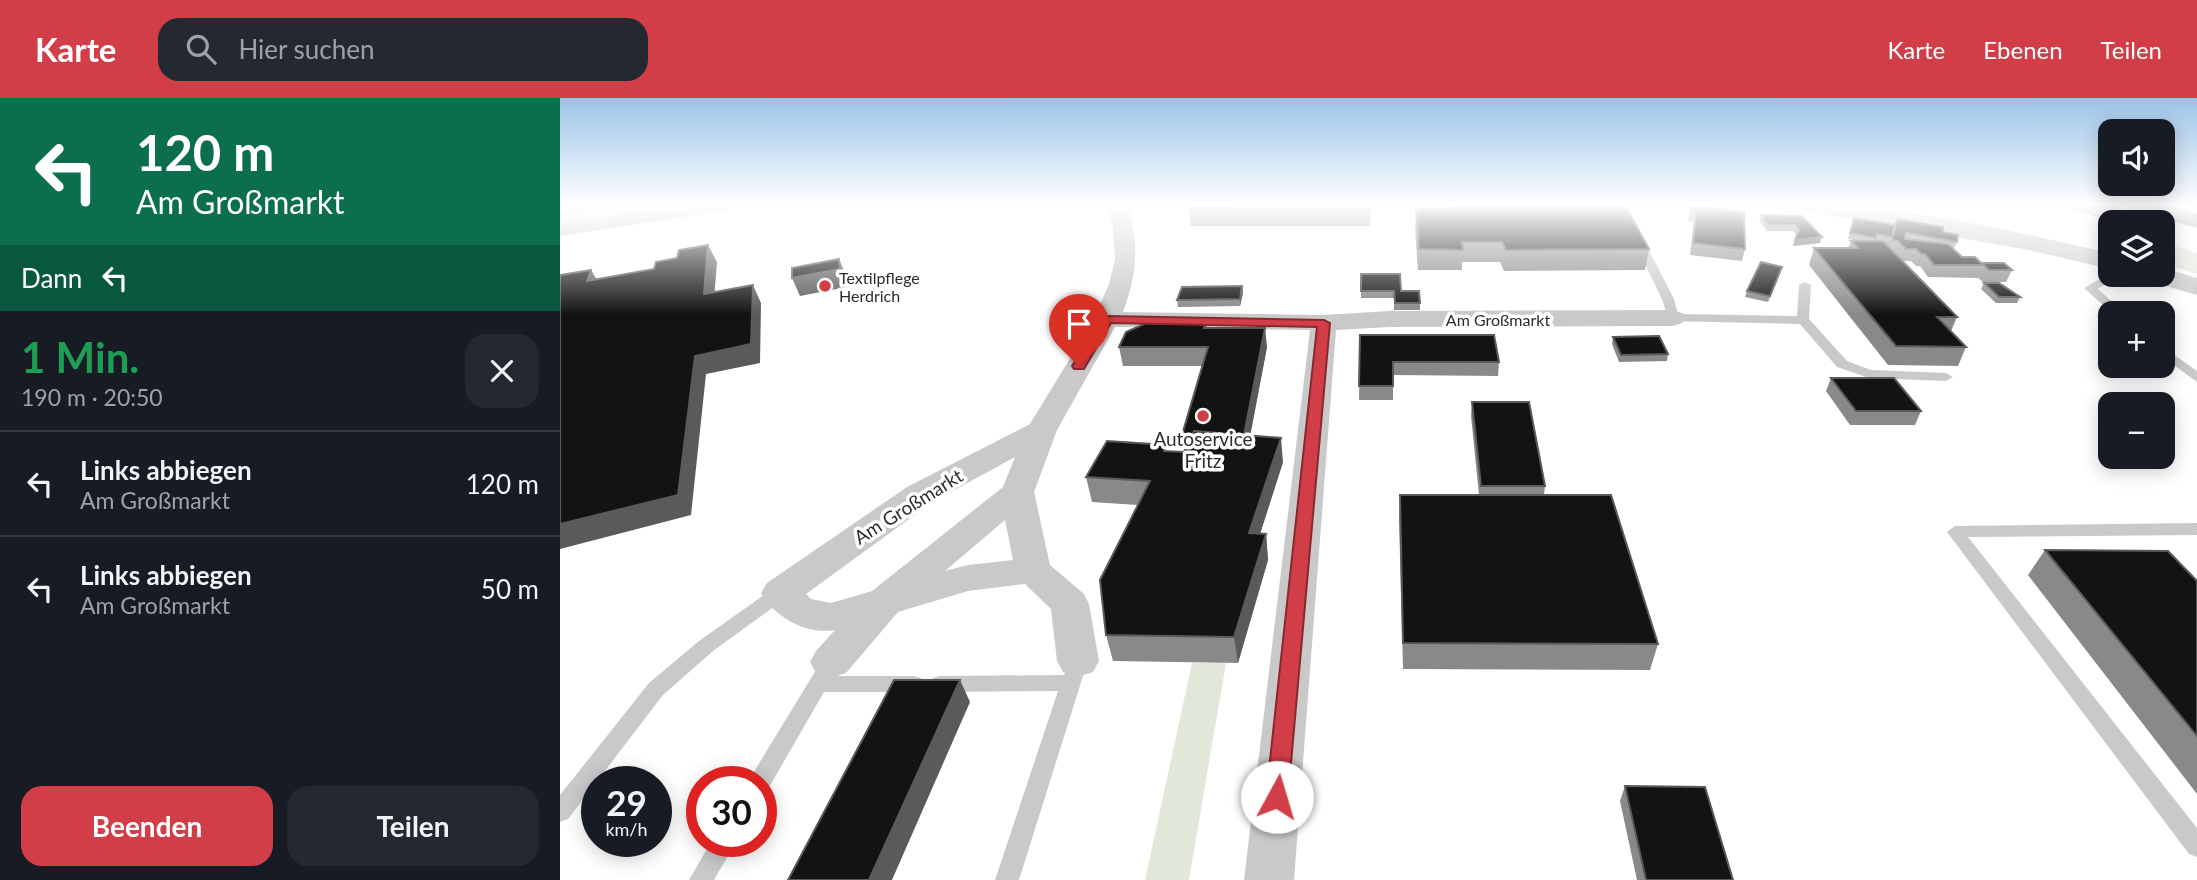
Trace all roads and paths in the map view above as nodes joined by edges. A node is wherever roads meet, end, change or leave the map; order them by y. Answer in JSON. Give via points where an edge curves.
{"nodes":[{"id":1,"x":1125,"y":241,"type":"edge"},
{"id":2,"x":1639,"y":241,"type":"edge"},
{"id":3,"x":2026,"y":241,"type":"edge"},
{"id":4,"x":2098,"y":258,"type":"edge"},
{"id":5,"x":2175,"y":280,"type":"edge"},
{"id":6,"x":2098,"y":284,"type":"edge"},
{"id":7,"x":1805,"y":285,"type":"dead end"},
{"id":8,"x":2197,"y":287,"type":"edge"},
{"id":9,"x":2105,"y":301,"type":"edge"},
{"id":10,"x":1673,"y":318,"type":"junction"},
{"id":11,"x":1107,"y":319,"type":"junction"},
{"id":12,"x":1803,"y":320,"type":"junction"},
{"id":13,"x":1324,"y":323,"type":"junction"},
{"id":14,"x":2175,"y":360,"type":"edge"},
{"id":15,"x":1946,"y":377,"type":"dead end"},
{"id":16,"x":2197,"y":377,"type":"edge"},
{"id":17,"x":1042,"y":430,"type":"junction"},
{"id":18,"x":1017,"y":492,"type":"junction"},
{"id":19,"x":2197,"y":530,"type":"edge"},
{"id":20,"x":1033,"y":570,"type":"junction"},
{"id":21,"x":780,"y":593,"type":"junction"},
{"id":22,"x":882,"y":604,"type":"junction"},
{"id":23,"x":1074,"y":672,"type":"junction"},
{"id":24,"x":825,"y":673,"type":"junction"},
{"id":25,"x":770,"y":766,"type":"edge"},
{"id":26,"x":560,"y":812,"type":"edge"},
{"id":27,"x":2197,"y":846,"type":"edge"},
{"id":28,"x":715,"y":857,"type":"edge"},
{"id":29,"x":701,"y":880,"type":"edge"},
{"id":30,"x":1007,"y":880,"type":"edge"},
{"id":31,"x":1269,"y":880,"type":"edge"}],
"edges":[{"from":1,"to":11,"type":"street","via":[[1121,284]]},
{"from":2,"to":10,"type":"lane"},
{"from":3,"to":4,"type":"street"},
{"from":5,"to":8,"type":"street"},
{"from":6,"to":9,"type":"lane","via":[[2090,288]]},
{"from":7,"to":12,"type":"lane"},
{"from":10,"to":12,"type":"lane"},
{"from":10,"to":13,"type":"street","name":"Am Großmarkt"},
{"from":11,"to":13,"type":"street","name":"Am Großmarkt"},
{"from":11,"to":17,"type":"street"},
{"from":12,"to":15,"type":"lane","via":[[1842,364],[1869,374]]},
{"from":13,"to":31,"type":"street"},
{"from":14,"to":16,"type":"lane"},
{"from":17,"to":18,"type":"street"},
{"from":17,"to":21,"type":"street","name":"Am Großmarkt","via":[[919,495]]},
{"from":18,"to":20,"type":"street"},
{"from":18,"to":22,"type":"street"},
{"from":19,"to":27,"type":"lane","via":[[1955,532]]},
{"from":20,"to":22,"type":"street","via":[[968,578]]},
{"from":20,"to":23,"type":"street","via":[[1070,604]]},
{"from":21,"to":22,"type":"street","via":[[800,611],[831,617]]},
{"from":21,"to":26,"type":"lane","name":"Am Großmarkt","via":[[656,689]]},
{"from":22,"to":24,"type":"street"},
{"from":23,"to":24,"type":"lane"},
{"from":23,"to":30,"type":"lane"},
{"from":24,"to":25,"type":"lane"},
{"from":28,"to":29,"type":"lane"}]}
